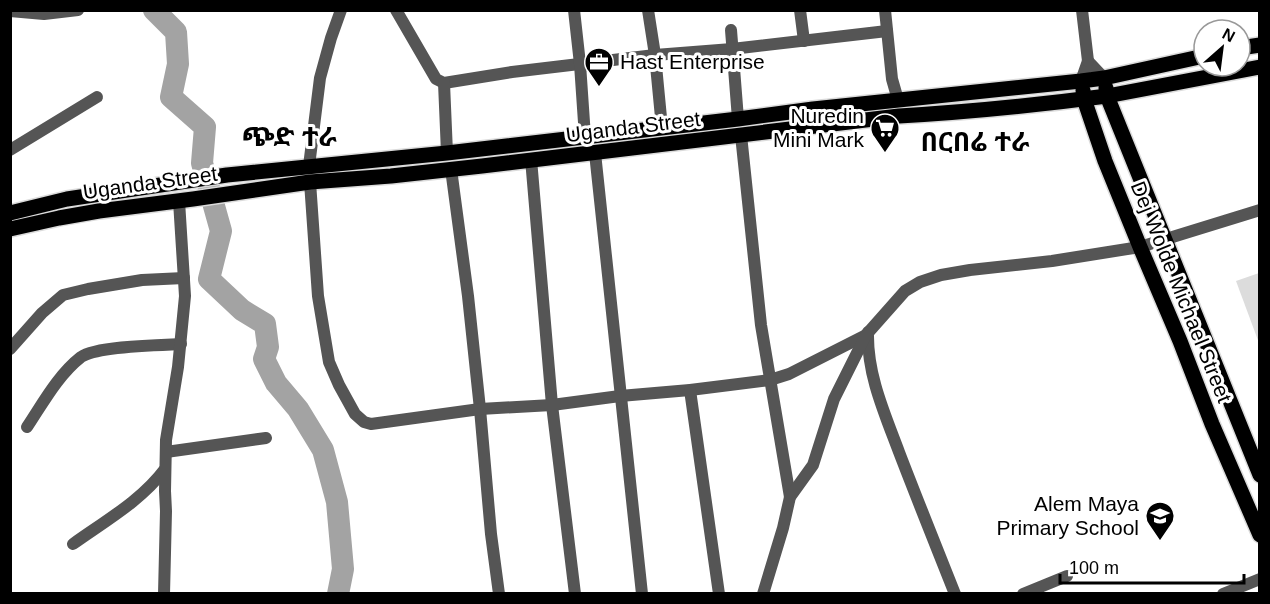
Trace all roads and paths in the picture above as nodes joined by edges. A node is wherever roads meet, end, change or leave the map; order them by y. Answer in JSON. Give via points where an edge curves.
{"nodes":[{"id":1,"x":78,"y":10,"type":"edge"},
{"id":2,"x":341,"y":10,"type":"edge"},
{"id":3,"x":396,"y":10,"type":"edge"},
{"id":4,"x":574,"y":10,"type":"edge"},
{"id":5,"x":648,"y":10,"type":"edge"},
{"id":6,"x":800,"y":10,"type":"edge"},
{"id":7,"x":885,"y":10,"type":"edge"},
{"id":8,"x":1082,"y":10,"type":"edge"},
{"id":9,"x":10,"y":11,"type":"edge"},
{"id":10,"x":44,"y":12,"type":"edge"},
{"id":11,"x":731,"y":30,"type":"dead end"},
{"id":12,"x":887,"y":31,"type":"junction"},
{"id":13,"x":804,"y":41,"type":"junction"},
{"id":14,"x":732,"y":49,"type":"junction"},
{"id":15,"x":655,"y":55,"type":"junction"},
{"id":16,"x":1192,"y":59,"type":"edge"},
{"id":17,"x":1088,"y":61,"type":"junction"},
{"id":18,"x":580,"y":64,"type":"junction"},
{"id":19,"x":1260,"y":67,"type":"edge"},
{"id":20,"x":1104,"y":78,"type":"junction"},
{"id":21,"x":1081,"y":81,"type":"junction"},
{"id":22,"x":444,"y":84,"type":"junction"},
{"id":23,"x":1107,"y":96,"type":"junction"},
{"id":24,"x":97,"y":98,"type":"dead end"},
{"id":25,"x":1084,"y":99,"type":"junction"},
{"id":26,"x":898,"y":100,"type":"junction"},
{"id":27,"x":899,"y":116,"type":"junction"},
{"id":28,"x":738,"y":119,"type":"junction"},
{"id":29,"x":663,"y":128,"type":"junction"},
{"id":30,"x":741,"y":135,"type":"junction"},
{"id":31,"x":585,"y":137,"type":"junction"},
{"id":32,"x":10,"y":150,"type":"edge"},
{"id":33,"x":447,"y":153,"type":"junction"},
{"id":34,"x":595,"y":153,"type":"junction"},
{"id":35,"x":531,"y":159,"type":"junction"},
{"id":36,"x":309,"y":166,"type":"junction"},
{"id":37,"x":451,"y":169,"type":"junction"},
{"id":38,"x":310,"y":182,"type":"junction"},
{"id":39,"x":186,"y":200,"type":"junction"},
{"id":40,"x":1260,"y":210,"type":"edge"},
{"id":41,"x":10,"y":213,"type":"edge"},
{"id":42,"x":10,"y":229,"type":"edge"},
{"id":43,"x":1164,"y":239,"type":"junction"},
{"id":44,"x":1140,"y":247,"type":"junction"},
{"id":45,"x":184,"y":278,"type":"junction"},
{"id":46,"x":867,"y":333,"type":"junction"},
{"id":47,"x":181,"y":344,"type":"junction"},
{"id":48,"x":10,"y":349,"type":"edge"},
{"id":49,"x":770,"y":380,"type":"junction"},
{"id":50,"x":690,"y":390,"type":"junction"},
{"id":51,"x":620,"y":396,"type":"junction"},
{"id":52,"x":552,"y":405,"type":"junction"},
{"id":53,"x":480,"y":409,"type":"junction"},
{"id":54,"x":1236,"y":418,"type":"junction"},
{"id":55,"x":1212,"y":424,"type":"junction"},
{"id":56,"x":27,"y":427,"type":"dead end"},
{"id":57,"x":266,"y":438,"type":"dead end"},
{"id":58,"x":166,"y":452,"type":"junction"},
{"id":59,"x":165,"y":469,"type":"junction"},
{"id":60,"x":1260,"y":475,"type":"edge"},
{"id":61,"x":789,"y":497,"type":"junction"},
{"id":62,"x":1260,"y":535,"type":"edge"},
{"id":63,"x":73,"y":544,"type":"dead end"},
{"id":64,"x":1067,"y":576,"type":"dead end"},
{"id":65,"x":1260,"y":579,"type":"edge"},
{"id":66,"x":164,"y":594,"type":"edge"},
{"id":67,"x":499,"y":594,"type":"edge"},
{"id":68,"x":575,"y":594,"type":"edge"},
{"id":69,"x":642,"y":594,"type":"edge"},
{"id":70,"x":719,"y":594,"type":"edge"},
{"id":71,"x":763,"y":594,"type":"edge"},
{"id":72,"x":955,"y":594,"type":"edge"},
{"id":73,"x":1023,"y":594,"type":"edge"},
{"id":74,"x":1223,"y":594,"type":"edge"}],
"edges":[{"from":1,"to":10,"type":"street"},
{"from":2,"to":36,"type":"street","via":[[320,78]]},
{"from":3,"to":22,"type":"street","via":[[436,79]]},
{"from":4,"to":18,"type":"street"},
{"from":5,"to":15,"type":"street"},
{"from":6,"to":13,"type":"street"},
{"from":7,"to":12,"type":"street"},
{"from":8,"to":17,"type":"street","name":"Dej Wolde Michael Street"},
{"from":9,"to":10,"type":"street"},
{"from":11,"to":14,"type":"street"},
{"from":12,"to":13,"type":"street"},
{"from":12,"to":26,"type":"street"},
{"from":13,"to":14,"type":"street"},
{"from":14,"to":15,"type":"street"},
{"from":14,"to":28,"type":"street"},
{"from":15,"to":18,"type":"street"},
{"from":15,"to":29,"type":"street"},
{"from":16,"to":20,"type":"main road","name":"Uganda Street"},
{"from":17,"to":20,"type":"street"},
{"from":17,"to":21,"type":"street","name":"Dej Wolde Michael Street"},
{"from":18,"to":22,"type":"street"},
{"from":18,"to":31,"type":"street"},
{"from":19,"to":23,"type":"main road","name":"Uganda Street"},
{"from":20,"to":21,"type":"main road","name":"Uganda Street"},
{"from":20,"to":23,"type":"main road","name":"Dej Wolde Michael Street"},
{"from":21,"to":25,"type":"main road","name":"Dej Wolde Michael Street"},
{"from":21,"to":26,"type":"main road","name":"Uganda Street"},
{"from":22,"to":33,"type":"street"},
{"from":23,"to":25,"type":"main road","name":"Uganda Street"},
{"from":23,"to":43,"type":"main road","name":"Dej Wolde Michael Street"},
{"from":24,"to":32,"type":"street"},
{"from":25,"to":27,"type":"main road","name":"Uganda Street"},
{"from":25,"to":44,"type":"main road","name":"Dej Wolde Michael Street"},
{"from":26,"to":27,"type":"street"},
{"from":26,"to":28,"type":"main road","name":"Uganda Street"},
{"from":27,"to":30,"type":"main road","name":"Uganda Street"},
{"from":28,"to":29,"type":"main road","name":"Uganda Street"},
{"from":29,"to":31,"type":"main road","name":"Uganda Street"},
{"from":30,"to":34,"type":"main road","name":"Uganda Street"},
{"from":30,"to":49,"type":"street"},
{"from":31,"to":33,"type":"main road","name":"Uganda Street"},
{"from":33,"to":36,"type":"main road","name":"Uganda Street"},
{"from":34,"to":35,"type":"main road","name":"Uganda Street"},
{"from":34,"to":51,"type":"street"},
{"from":35,"to":37,"type":"main road","name":"Uganda Street"},
{"from":35,"to":52,"type":"street"},
{"from":36,"to":38,"type":"street"},
{"from":36,"to":41,"type":"main road","name":"Uganda Street","via":[[67,199]]},
{"from":37,"to":38,"type":"main road","name":"Uganda Street"},
{"from":37,"to":53,"type":"street"},
{"from":38,"to":39,"type":"main road","name":"Uganda Street"},
{"from":38,"to":53,"type":"street","via":[[318,296],[329,362],[355,414],[371,424]]},
{"from":39,"to":42,"type":"main road","name":"Uganda Street"},
{"from":39,"to":45,"type":"street"},
{"from":40,"to":43,"type":"street"},
{"from":43,"to":44,"type":"street"},
{"from":43,"to":54,"type":"main road","name":"Dej Wolde Michael Street"},
{"from":44,"to":46,"type":"street","via":[[941,275],[905,291]]},
{"from":44,"to":55,"type":"main road","name":"Dej Wolde Michael Street"},
{"from":45,"to":47,"type":"street"},
{"from":45,"to":48,"type":"street","via":[[142,280],[63,296]]},
{"from":46,"to":49,"type":"street"},
{"from":46,"to":61,"type":"street","via":[[834,399],[813,465]]},
{"from":46,"to":72,"type":"street","via":[[878,395]]},
{"from":47,"to":56,"type":"street","via":[[138,346],[83,356],[64,373]]},
{"from":47,"to":58,"type":"street"},
{"from":49,"to":50,"type":"street"},
{"from":49,"to":61,"type":"street"},
{"from":50,"to":51,"type":"street"},
{"from":50,"to":70,"type":"street"},
{"from":51,"to":52,"type":"street"},
{"from":51,"to":69,"type":"street"},
{"from":52,"to":53,"type":"street"},
{"from":52,"to":68,"type":"street"},
{"from":53,"to":67,"type":"street"},
{"from":54,"to":55,"type":"main road"},
{"from":54,"to":60,"type":"main road","name":"Dej Wolde Michael Street"},
{"from":55,"to":62,"type":"main road","name":"Dej Wolde Michael Street"},
{"from":57,"to":58,"type":"street"},
{"from":58,"to":59,"type":"street"},
{"from":59,"to":63,"type":"street","via":[[132,502]]},
{"from":59,"to":66,"type":"street"},
{"from":61,"to":71,"type":"street"},
{"from":64,"to":73,"type":"street"},
{"from":65,"to":74,"type":"street"}]}
